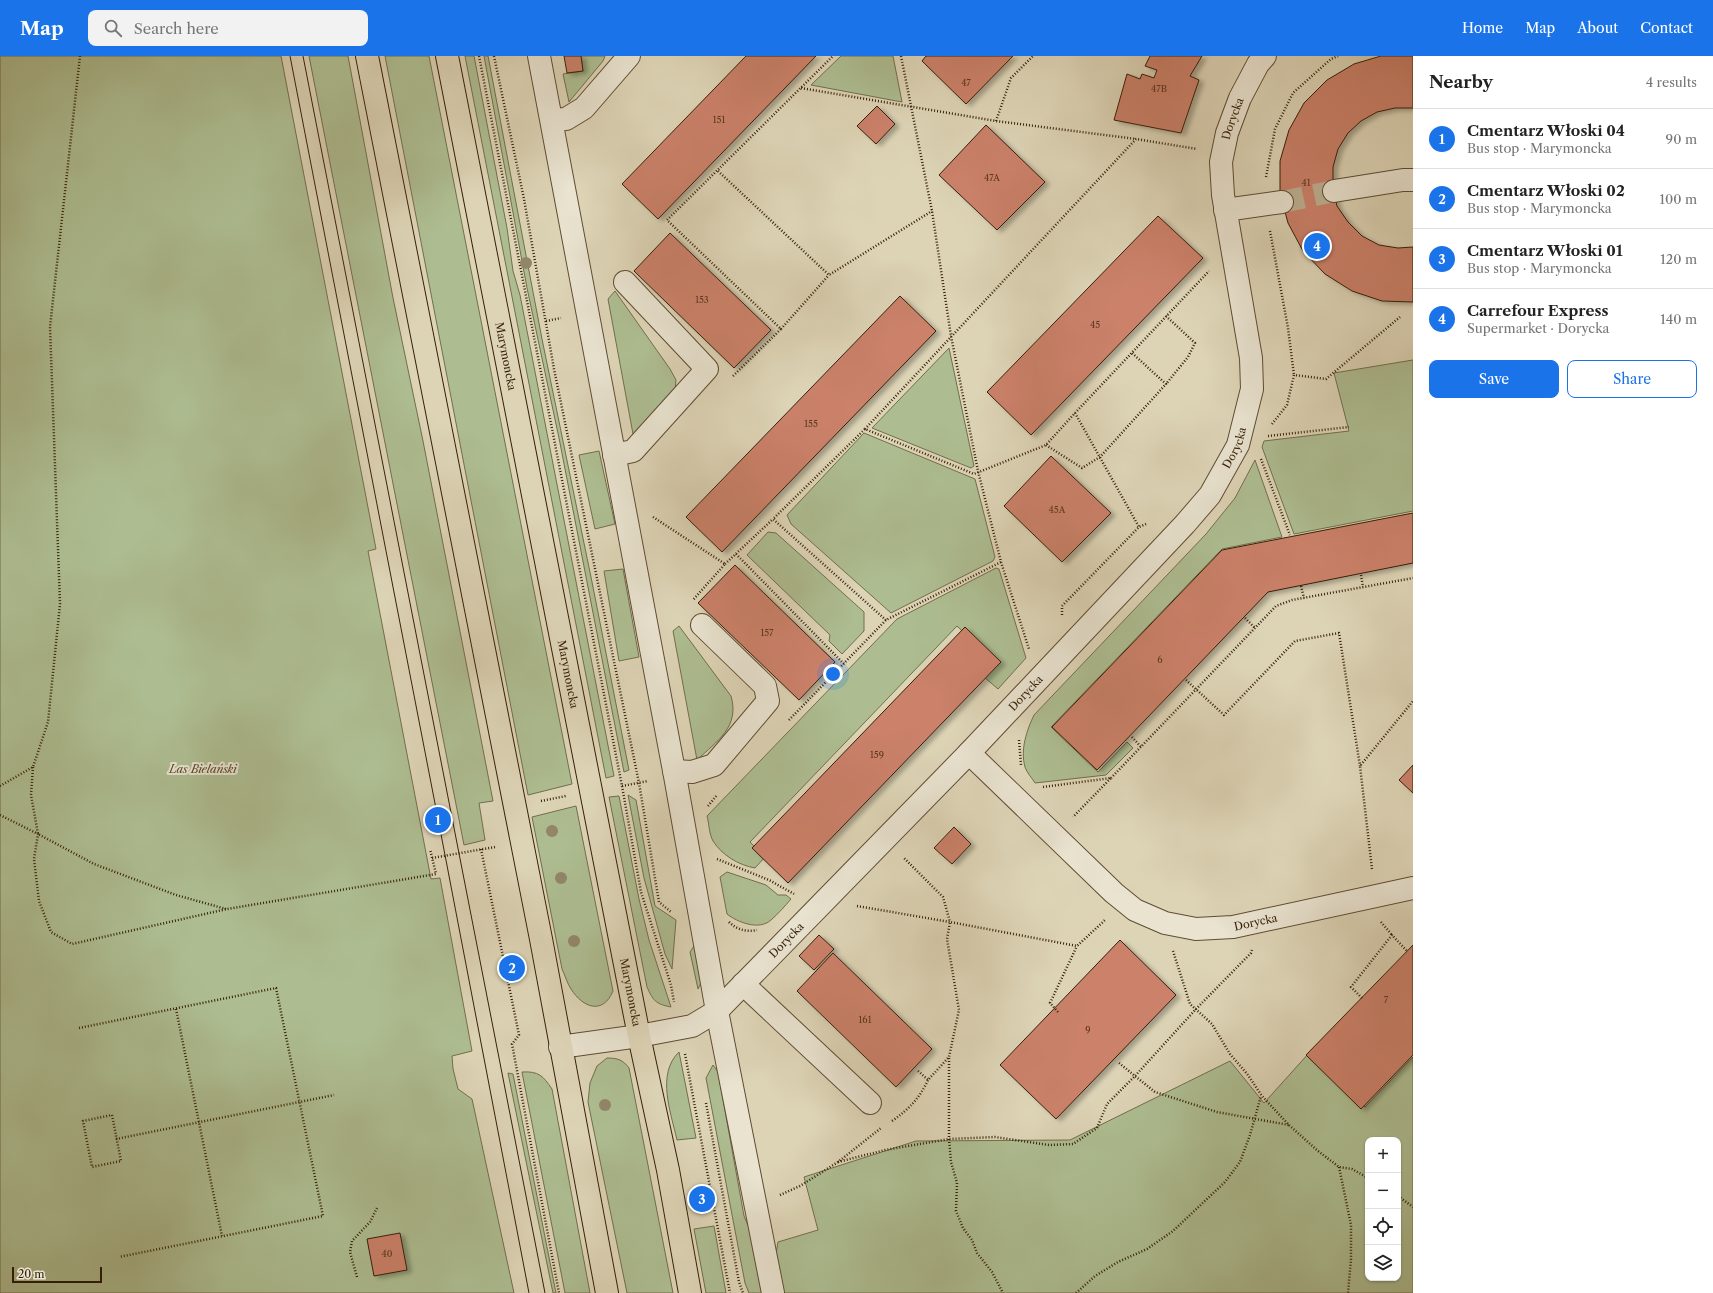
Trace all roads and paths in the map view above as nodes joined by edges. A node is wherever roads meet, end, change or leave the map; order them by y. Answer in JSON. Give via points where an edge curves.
{"nodes":[{"id":1,"x":80,"y":56,"type":"edge"},
{"id":2,"x":367,"y":56,"type":"edge"},
{"id":3,"x":447,"y":56,"type":"edge"},
{"id":4,"x":479,"y":56,"type":"edge"},
{"id":5,"x":494,"y":56,"type":"edge"},
{"id":6,"x":539,"y":56,"type":"edge"},
{"id":7,"x":629,"y":56,"type":"edge"},
{"id":8,"x":901,"y":56,"type":"edge"},
{"id":9,"x":1034,"y":56,"type":"edge"},
{"id":10,"x":1265,"y":56,"type":"edge"},
{"id":11,"x":800,"y":88,"type":"dead end"},
{"id":12,"x":911,"y":108,"type":"junction"},
{"id":13,"x":552,"y":120,"type":"junction"},
{"id":14,"x":996,"y":121,"type":"junction"},
{"id":15,"x":1136,"y":139,"type":"junction"},
{"id":16,"x":1205,"y":151,"type":"dead end"},
{"id":17,"x":718,"y":171,"type":"dead end"},
{"id":18,"x":1413,"y":180,"type":"edge"},
{"id":19,"x":1334,"y":191,"type":"tunnel mouth"},
{"id":20,"x":1282,"y":202,"type":"tunnel mouth"},
{"id":21,"x":1225,"y":210,"type":"junction"},
{"id":22,"x":932,"y":212,"type":"junction"},
{"id":23,"x":1210,"y":271,"type":"dead end"},
{"id":24,"x":829,"y":276,"type":"junction"},
{"id":25,"x":626,"y":282,"type":"dead end"},
{"id":26,"x":1166,"y":316,"type":"junction"},
{"id":27,"x":1400,"y":317,"type":"dead end"},
{"id":28,"x":780,"y":329,"type":"dead end"},
{"id":29,"x":951,"y":336,"type":"junction"},
{"id":30,"x":1132,"y":353,"type":"junction"},
{"id":31,"x":1166,"y":384,"type":"junction"},
{"id":32,"x":1075,"y":413,"type":"junction"},
{"id":33,"x":1270,"y":426,"type":"dead end"},
{"id":34,"x":1349,"y":427,"type":"dead end"},
{"id":35,"x":865,"y":429,"type":"junction"},
{"id":36,"x":1262,"y":437,"type":"dead end"},
{"id":37,"x":1046,"y":445,"type":"junction"},
{"id":38,"x":1259,"y":454,"type":"dead end"},
{"id":39,"x":614,"y":455,"type":"junction"},
{"id":40,"x":1100,"y":457,"type":"junction"},
{"id":41,"x":978,"y":471,"type":"junction"},
{"id":42,"x":651,"y":515,"type":"dead end"},
{"id":43,"x":773,"y":519,"type":"junction"},
{"id":44,"x":1147,"y":524,"type":"dead end"},
{"id":45,"x":1139,"y":526,"type":"junction"},
{"id":46,"x":1290,"y":535,"type":"dead end"},
{"id":47,"x":736,"y":554,"type":"junction"},
{"id":48,"x":1001,"y":562,"type":"junction"},
{"id":49,"x":725,"y":564,"type":"junction"},
{"id":50,"x":1361,"y":575,"type":"dead end"},
{"id":51,"x":1413,"y":578,"type":"edge"},
{"id":52,"x":1301,"y":586,"type":"dead end"},
{"id":53,"x":1363,"y":587,"type":"junction"},
{"id":54,"x":1304,"y":598,"type":"junction"},
{"id":55,"x":688,"y":605,"type":"dead end"},
{"id":56,"x":1245,"y":618,"type":"dead end"},
{"id":57,"x":886,"y":620,"type":"junction"},
{"id":58,"x":1062,"y":620,"type":"dead end"},
{"id":59,"x":702,"y":626,"type":"dead end"},
{"id":60,"x":1255,"y":628,"type":"junction"},
{"id":61,"x":1029,"y":652,"type":"dead end"},
{"id":62,"x":844,"y":664,"type":"junction"},
{"id":63,"x":1186,"y":680,"type":"dead end"},
{"id":64,"x":1196,"y":689,"type":"junction"},
{"id":65,"x":1413,"y":701,"type":"edge"},
{"id":66,"x":784,"y":725,"type":"dead end"},
{"id":67,"x":1132,"y":737,"type":"dead end"},
{"id":68,"x":1019,"y":739,"type":"dead end"},
{"id":69,"x":1141,"y":747,"type":"junction"},
{"id":70,"x":969,"y":753,"type":"junction"},
{"id":71,"x":1360,"y":766,"type":"junction"},
{"id":72,"x":33,"y":767,"type":"junction"},
{"id":73,"x":1022,"y":769,"type":"dead end"},
{"id":74,"x":674,"y":774,"type":"junction"},
{"id":75,"x":1111,"y":778,"type":"junction"},
{"id":76,"x":0,"y":786,"type":"edge"},
{"id":77,"x":1041,"y":787,"type":"dead end"},
{"id":78,"x":722,"y":790,"type":"dead end"},
{"id":79,"x":0,"y":815,"type":"edge"},
{"id":80,"x":1069,"y":821,"type":"dead end"},
{"id":81,"x":38,"y":834,"type":"junction"},
{"id":82,"x":496,"y":847,"type":"dead end"},
{"id":83,"x":430,"y":849,"type":"dead end"},
{"id":84,"x":481,"y":849,"type":"junction"},
{"id":85,"x":710,"y":856,"type":"dead end"},
{"id":86,"x":432,"y":858,"type":"junction"},
{"id":87,"x":904,"y":858,"type":"dead end"},
{"id":88,"x":1372,"y":871,"type":"dead end"},
{"id":89,"x":1413,"y":888,"type":"edge"},
{"id":90,"x":800,"y":897,"type":"dead end"},
{"id":91,"x":850,"y":905,"type":"dead end"},
{"id":92,"x":227,"y":909,"type":"junction"},
{"id":93,"x":1110,"y":915,"type":"dead end"},
{"id":94,"x":727,"y":920,"type":"dead end"},
{"id":95,"x":950,"y":922,"type":"junction"},
{"id":96,"x":784,"y":942,"type":"junction"},
{"id":97,"x":1077,"y":946,"type":"junction"},
{"id":98,"x":1253,"y":947,"type":"dead end"},
{"id":99,"x":1173,"y":950,"type":"dead end"},
{"id":100,"x":1407,"y":951,"type":"dead end"},
{"id":101,"x":744,"y":984,"type":"junction"},
{"id":102,"x":1362,"y":998,"type":"dead end"},
{"id":103,"x":176,"y":1009,"type":"junction"},
{"id":104,"x":1196,"y":1009,"type":"junction"},
{"id":105,"x":717,"y":1011,"type":"junction"},
{"id":106,"x":1058,"y":1012,"type":"dead end"},
{"id":107,"x":79,"y":1028,"type":"dead end"},
{"id":108,"x":680,"y":1028,"type":"junction"},
{"id":109,"x":639,"y":1036,"type":"junction"},
{"id":110,"x":560,"y":1047,"type":"junction"},
{"id":111,"x":949,"y":1057,"type":"junction"},
{"id":112,"x":1119,"y":1063,"type":"dead end"},
{"id":113,"x":918,"y":1071,"type":"dead end"},
{"id":114,"x":1135,"y":1076,"type":"junction"},
{"id":115,"x":928,"y":1080,"type":"junction"},
{"id":116,"x":334,"y":1094,"type":"dead end"},
{"id":117,"x":1262,"y":1096,"type":"junction"},
{"id":118,"x":300,"y":1102,"type":"junction"},
{"id":119,"x":870,"y":1103,"type":"dead end"},
{"id":120,"x":1255,"y":1119,"type":"junction"},
{"id":121,"x":199,"y":1122,"type":"junction"},
{"id":122,"x":1289,"y":1125,"type":"junction"},
{"id":123,"x":116,"y":1139,"type":"junction"},
{"id":124,"x":949,"y":1139,"type":"junction"},
{"id":125,"x":838,"y":1162,"type":"junction"},
{"id":126,"x":1339,"y":1167,"type":"junction"},
{"id":127,"x":1365,"y":1176,"type":"edge"},
{"id":128,"x":1401,"y":1198,"type":"edge"},
{"id":129,"x":756,"y":1206,"type":"junction"},
{"id":130,"x":1413,"y":1207,"type":"edge"},
{"id":131,"x":377,"y":1208,"type":"dead end"},
{"id":132,"x":222,"y":1236,"type":"junction"},
{"id":133,"x":119,"y":1257,"type":"dead end"},
{"id":134,"x":357,"y":1277,"type":"dead end"},
{"id":135,"x":559,"y":1293,"type":"edge"},
{"id":136,"x":607,"y":1293,"type":"edge"},
{"id":137,"x":690,"y":1293,"type":"edge"},
{"id":138,"x":730,"y":1293,"type":"edge"},
{"id":139,"x":773,"y":1293,"type":"edge"},
{"id":140,"x":1004,"y":1293,"type":"edge"},
{"id":141,"x":1076,"y":1293,"type":"edge"},
{"id":142,"x":1348,"y":1293,"type":"edge"}],
"edges":[{"from":1,"to":72,"type":"path","via":[[50,327],[60,604],[48,722]]},
{"from":2,"to":110,"type":"main road"},
{"from":3,"to":109,"type":"main road","name":"Marymoncka"},
{"from":4,"to":108,"type":"path","via":[[641,892],[671,986]]},
{"from":5,"to":74,"type":"path","via":[[524,199],[554,369],[639,783]]},
{"from":6,"to":13,"type":"street"},
{"from":7,"to":13,"type":"street","via":[[584,108],[566,119]]},
{"from":8,"to":12,"type":"path"},
{"from":9,"to":14,"type":"path","via":[[1011,78]]},
{"from":10,"to":21,"type":"street","name":"Dorycka","via":[[1240,98],[1227,133],[1221,162]]},
{"from":11,"to":12,"type":"path"},
{"from":12,"to":14,"type":"path"},
{"from":12,"to":22,"type":"path"},
{"from":13,"to":39,"type":"street"},
{"from":14,"to":15,"type":"path"},
{"from":15,"to":16,"type":"path"},
{"from":15,"to":29,"type":"path"},
{"from":17,"to":24,"type":"path"},
{"from":18,"to":19,"type":"street"},
{"from":20,"to":21,"type":"street"},
{"from":21,"to":70,"type":"street","name":"Dorycka","via":[[1251,358],[1252,389],[1238,445],[1210,495],[1185,524]]},
{"from":22,"to":24,"type":"path"},
{"from":22,"to":29,"type":"path"},
{"from":23,"to":26,"type":"path"},
{"from":24,"to":28,"type":"path"},
{"from":25,"to":39,"type":"street","via":[[707,369],[633,451]]},
{"from":26,"to":30,"type":"path"},
{"from":26,"to":31,"type":"path","via":[[1195,343],[1188,357]]},
{"from":27,"to":33,"type":"path","via":[[1326,379],[1294,375],[1287,405]]},
{"from":29,"to":35,"type":"path"},
{"from":29,"to":41,"type":"path"},
{"from":30,"to":31,"type":"path"},
{"from":30,"to":32,"type":"path"},
{"from":31,"to":40,"type":"path"},
{"from":32,"to":37,"type":"path"},
{"from":32,"to":40,"type":"path"},
{"from":34,"to":36,"type":"path"},
{"from":35,"to":41,"type":"path","via":[[974,474]]},
{"from":35,"to":43,"type":"path"},
{"from":37,"to":40,"type":"path","via":[[1082,468]]},
{"from":37,"to":41,"type":"path"},
{"from":38,"to":46,"type":"path"},
{"from":39,"to":74,"type":"street"},
{"from":40,"to":45,"type":"path"},
{"from":41,"to":48,"type":"path"},
{"from":42,"to":49,"type":"path"},
{"from":43,"to":47,"type":"path"},
{"from":43,"to":57,"type":"path"},
{"from":44,"to":45,"type":"path"},
{"from":45,"to":58,"type":"path","via":[[1062,606]]},
{"from":47,"to":49,"type":"path"},
{"from":47,"to":62,"type":"path"},
{"from":48,"to":57,"type":"path"},
{"from":48,"to":61,"type":"path"},
{"from":49,"to":55,"type":"path"},
{"from":50,"to":53,"type":"path"},
{"from":51,"to":53,"type":"path"},
{"from":52,"to":54,"type":"path"},
{"from":53,"to":54,"type":"path"},
{"from":54,"to":60,"type":"path","via":[[1276,606]]},
{"from":56,"to":60,"type":"path"},
{"from":57,"to":62,"type":"path"},
{"from":59,"to":74,"type":"street","via":[[765,686],[768,700],[714,765]]},
{"from":60,"to":64,"type":"path"},
{"from":62,"to":66,"type":"path"},
{"from":63,"to":64,"type":"path"},
{"from":64,"to":69,"type":"path"},
{"from":64,"to":71,"type":"path","via":[[1224,715],[1294,641],[1339,633]]},
{"from":65,"to":71,"type":"path"},
{"from":67,"to":69,"type":"path"},
{"from":68,"to":73,"type":"path"},
{"from":69,"to":75,"type":"path"},
{"from":70,"to":89,"type":"street","name":"Dorycka","via":[[1114,893],[1135,910],[1165,923],[1196,929],[1233,927]]},
{"from":70,"to":96,"type":"street","name":"Dorycka"},
{"from":71,"to":88,"type":"path"},
{"from":72,"to":76,"type":"path"},
{"from":72,"to":81,"type":"path","via":[[31,795]]},
{"from":74,"to":78,"type":"path","via":[[717,795]]},
{"from":74,"to":105,"type":"street"},
{"from":75,"to":77,"type":"path"},
{"from":75,"to":80,"type":"path"},
{"from":79,"to":81,"type":"path"},
{"from":81,"to":92,"type":"path","via":[[94,864],[176,895]]},
{"from":81,"to":92,"type":"path","via":[[34,859],[39,901],[51,932],[72,944]]},
{"from":82,"to":84,"type":"path"},
{"from":83,"to":86,"type":"path"},
{"from":84,"to":86,"type":"path"},
{"from":84,"to":135,"type":"path","via":[[519,1035],[512,1044]]},
{"from":85,"to":90,"type":"path","via":[[769,880]]},
{"from":86,"to":92,"type":"path","via":[[436,874]]},
{"from":87,"to":95,"type":"path","via":[[943,897]]},
{"from":91,"to":95,"type":"path"},
{"from":93,"to":97,"type":"path"},
{"from":94,"to":96,"type":"path","via":[[733,926],[748,932],[769,928]]},
{"from":95,"to":97,"type":"path"},
{"from":95,"to":111,"type":"path","via":[[947,939],[959,1010]]},
{"from":96,"to":101,"type":"street","name":"Dorycka"},
{"from":97,"to":106,"type":"path","via":[[1050,1003]]},
{"from":98,"to":104,"type":"path","via":[[1251,953]]},
{"from":99,"to":104,"type":"path","via":[[1190,1004]]},
{"from":100,"to":102,"type":"path","via":[[1392,935],[1351,987]]},
{"from":101,"to":105,"type":"street","name":"Dorycka"},
{"from":101,"to":119,"type":"street"},
{"from":103,"to":107,"type":"path"},
{"from":103,"to":118,"type":"path","via":[[276,988]]},
{"from":103,"to":121,"type":"path"},
{"from":104,"to":114,"type":"path"},
{"from":104,"to":117,"type":"path","via":[[1212,1024],[1230,1054]]},
{"from":105,"to":108,"type":"street","name":"Dorycka","via":[[692,1026]]},
{"from":105,"to":129,"type":"street"},
{"from":108,"to":109,"type":"street","name":"Dorycka"},
{"from":108,"to":138,"type":"path"},
{"from":109,"to":110,"type":"street","name":"Dorycka"},
{"from":109,"to":137,"type":"main road","name":"Marymoncka","via":[[668,1170]]},
{"from":110,"to":136,"type":"main road"},
{"from":111,"to":115,"type":"path"},
{"from":111,"to":124,"type":"path"},
{"from":112,"to":114,"type":"path"},
{"from":113,"to":115,"type":"path"},
{"from":114,"to":120,"type":"path","via":[[1155,1092],[1217,1112]]},
{"from":114,"to":124,"type":"path","via":[[1107,1104],[1097,1128],[1072,1144],[1049,1145],[994,1136]]},
{"from":115,"to":125,"type":"path","via":[[920,1096],[905,1111],[862,1141]]},
{"from":116,"to":118,"type":"path"},
{"from":117,"to":120,"type":"path"},
{"from":117,"to":122,"type":"path"},
{"from":118,"to":121,"type":"path"},
{"from":118,"to":132,"type":"path","via":[[323,1216]]},
{"from":120,"to":122,"type":"path"},
{"from":120,"to":141,"type":"path","via":[[1240,1162],[1225,1182],[1173,1231],[1147,1249],[1095,1276]]},
{"from":121,"to":123,"type":"path"},
{"from":121,"to":132,"type":"path"},
{"from":122,"to":126,"type":"path"},
{"from":123,"to":123,"type":"path","via":[[121,1161],[92,1167],[83,1121],[112,1115]]},
{"from":124,"to":125,"type":"path","via":[[885,1150]]},
{"from":124,"to":140,"type":"path","via":[[951,1162],[957,1183],[956,1211],[977,1254],[992,1272]]},
{"from":125,"to":129,"type":"path","via":[[800,1186]]},
{"from":126,"to":127,"type":"path","via":[[1352,1169]]},
{"from":126,"to":142,"type":"path","via":[[1351,1225]]},
{"from":128,"to":130,"type":"path"},
{"from":129,"to":139,"type":"street"},
{"from":131,"to":134,"type":"path","via":[[370,1222],[352,1241],[350,1252]]},
{"from":132,"to":133,"type":"path"}]}
